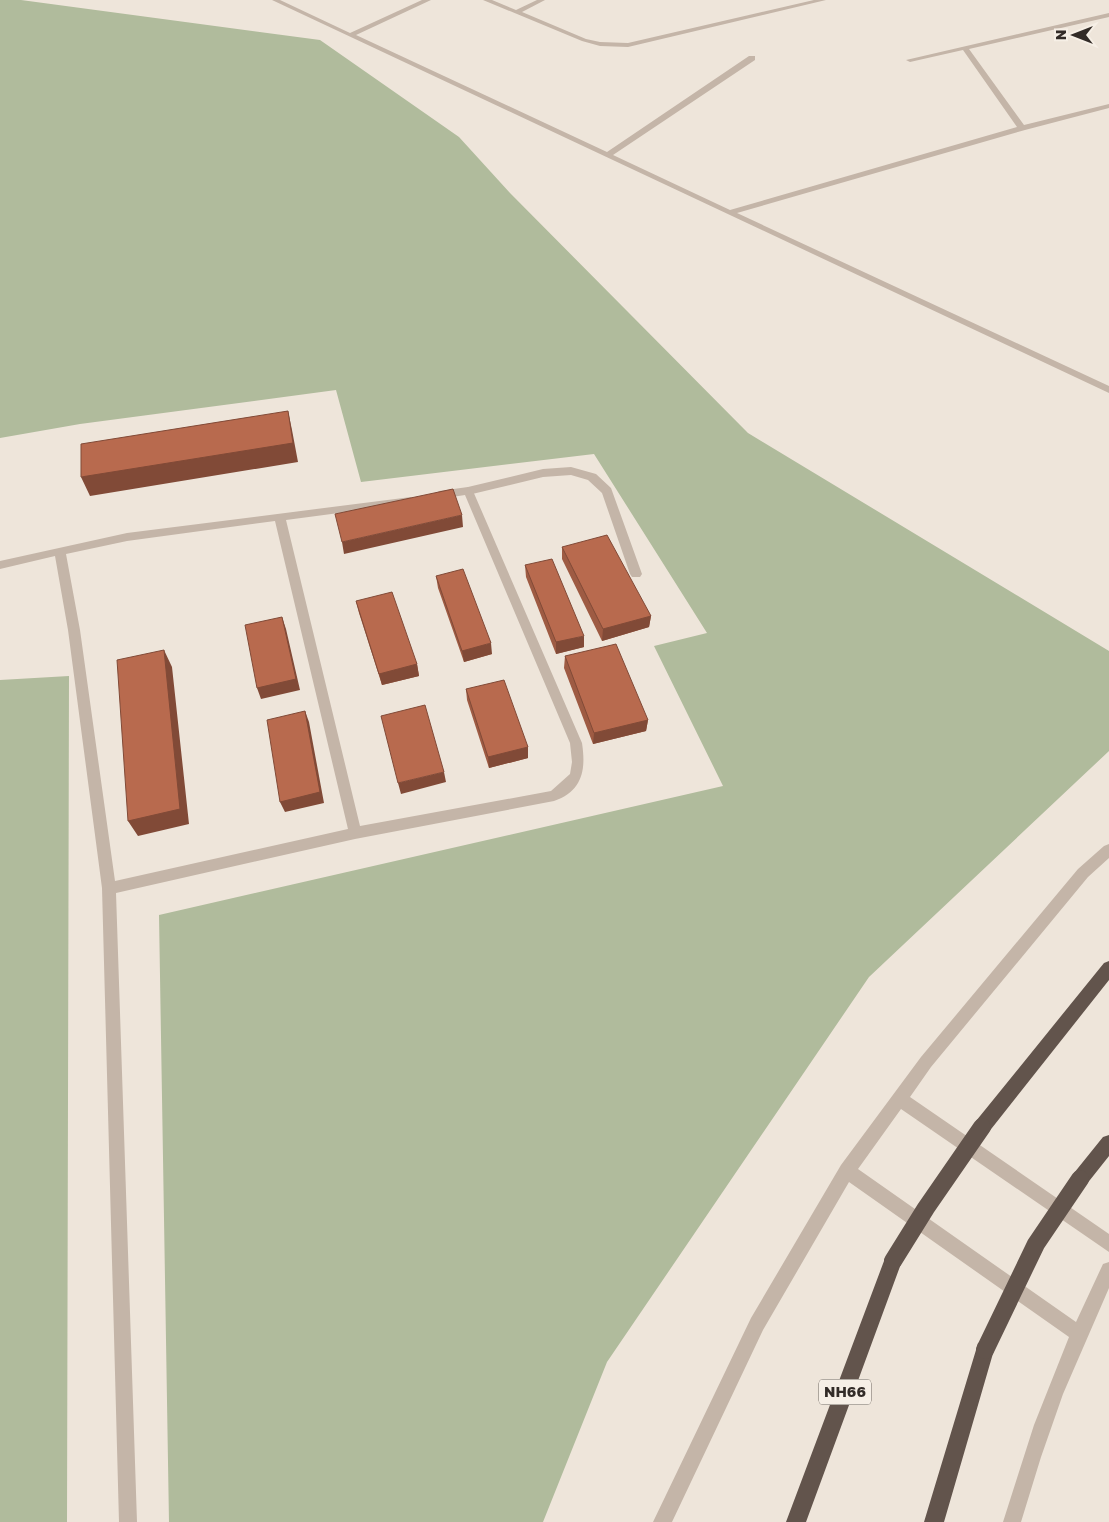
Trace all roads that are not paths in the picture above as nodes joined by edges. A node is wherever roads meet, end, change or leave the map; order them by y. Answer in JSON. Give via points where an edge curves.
{"nodes":[{"id":1,"x":276,"y":0,"type":"edge"},
{"id":2,"x":428,"y":0,"type":"edge"},
{"id":3,"x":486,"y":0,"type":"edge"},
{"id":4,"x":542,"y":0,"type":"edge"},
{"id":5,"x":823,"y":0,"type":"edge"},
{"id":6,"x":517,"y":12,"type":"junction"},
{"id":7,"x":1108,"y":17,"type":"edge"},
{"id":8,"x":351,"y":35,"type":"junction"},
{"id":9,"x":965,"y":48,"type":"junction"},
{"id":10,"x":752,"y":58,"type":"dead end"},
{"id":11,"x":910,"y":60,"type":"dead end"},
{"id":12,"x":1109,"y":106,"type":"edge"},
{"id":13,"x":1022,"y":128,"type":"junction"},
{"id":14,"x":608,"y":155,"type":"junction"},
{"id":15,"x":731,"y":212,"type":"junction"},
{"id":16,"x":1109,"y":390,"type":"edge"},
{"id":17,"x":468,"y":491,"type":"junction"},
{"id":18,"x":280,"y":518,"type":"junction"},
{"id":19,"x":60,"y":551,"type":"junction"},
{"id":20,"x":0,"y":565,"type":"edge"},
{"id":21,"x":636,"y":574,"type":"dead end"},
{"id":22,"x":355,"y":833,"type":"junction"},
{"id":23,"x":1109,"y":850,"type":"edge"},
{"id":24,"x":109,"y":888,"type":"junction"},
{"id":25,"x":1109,"y":968,"type":"edge"},
{"id":26,"x":899,"y":1099,"type":"junction"},
{"id":27,"x":1109,"y":1143,"type":"edge"},
{"id":28,"x":847,"y":1171,"type":"junction"},
{"id":29,"x":1109,"y":1244,"type":"edge"},
{"id":30,"x":1109,"y":1270,"type":"edge"},
{"id":31,"x":1078,"y":1332,"type":"junction"},
{"id":32,"x":128,"y":1522,"type":"edge"},
{"id":33,"x":662,"y":1522,"type":"edge"},
{"id":34,"x":796,"y":1522,"type":"edge"},
{"id":35,"x":934,"y":1522,"type":"edge"},
{"id":36,"x":1012,"y":1522,"type":"edge"}],
"edges":[{"from":1,"to":8,"type":"street"},
{"from":2,"to":8,"type":"street"},
{"from":3,"to":6,"type":"street"},
{"from":4,"to":6,"type":"street"},
{"from":5,"to":6,"type":"street","via":[[628,45],[584,40]]},
{"from":7,"to":9,"type":"street"},
{"from":8,"to":14,"type":"street"},
{"from":9,"to":11,"type":"street"},
{"from":9,"to":13,"type":"street"},
{"from":10,"to":14,"type":"street"},
{"from":12,"to":13,"type":"street"},
{"from":13,"to":15,"type":"street"},
{"from":14,"to":15,"type":"street"},
{"from":15,"to":16,"type":"street"},
{"from":17,"to":18,"type":"street"},
{"from":17,"to":21,"type":"street","via":[[543,473],[571,471],[592,476],[607,491]]},
{"from":17,"to":22,"type":"street","via":[[576,743],[579,768],[571,785],[554,796]]},
{"from":18,"to":19,"type":"street","via":[[127,537]]},
{"from":18,"to":22,"type":"street"},
{"from":19,"to":20,"type":"street"},
{"from":19,"to":24,"type":"street"},
{"from":22,"to":24,"type":"street"},
{"from":23,"to":26,"type":"street","via":[[1083,873]]},
{"from":24,"to":32,"type":"street"},
{"from":25,"to":34,"type":"highway","number":"NH66","bridge":true,"via":[[982,1127],[893,1261]]},
{"from":26,"to":28,"type":"street"},
{"from":26,"to":29,"type":"street"},
{"from":27,"to":35,"type":"highway","bridge":true,"via":[[1036,1244],[985,1350]]},
{"from":28,"to":31,"type":"street"},
{"from":28,"to":33,"type":"street","via":[[757,1324]]},
{"from":30,"to":31,"type":"street"},
{"from":31,"to":36,"type":"street","via":[[1025,1474]]}]}
